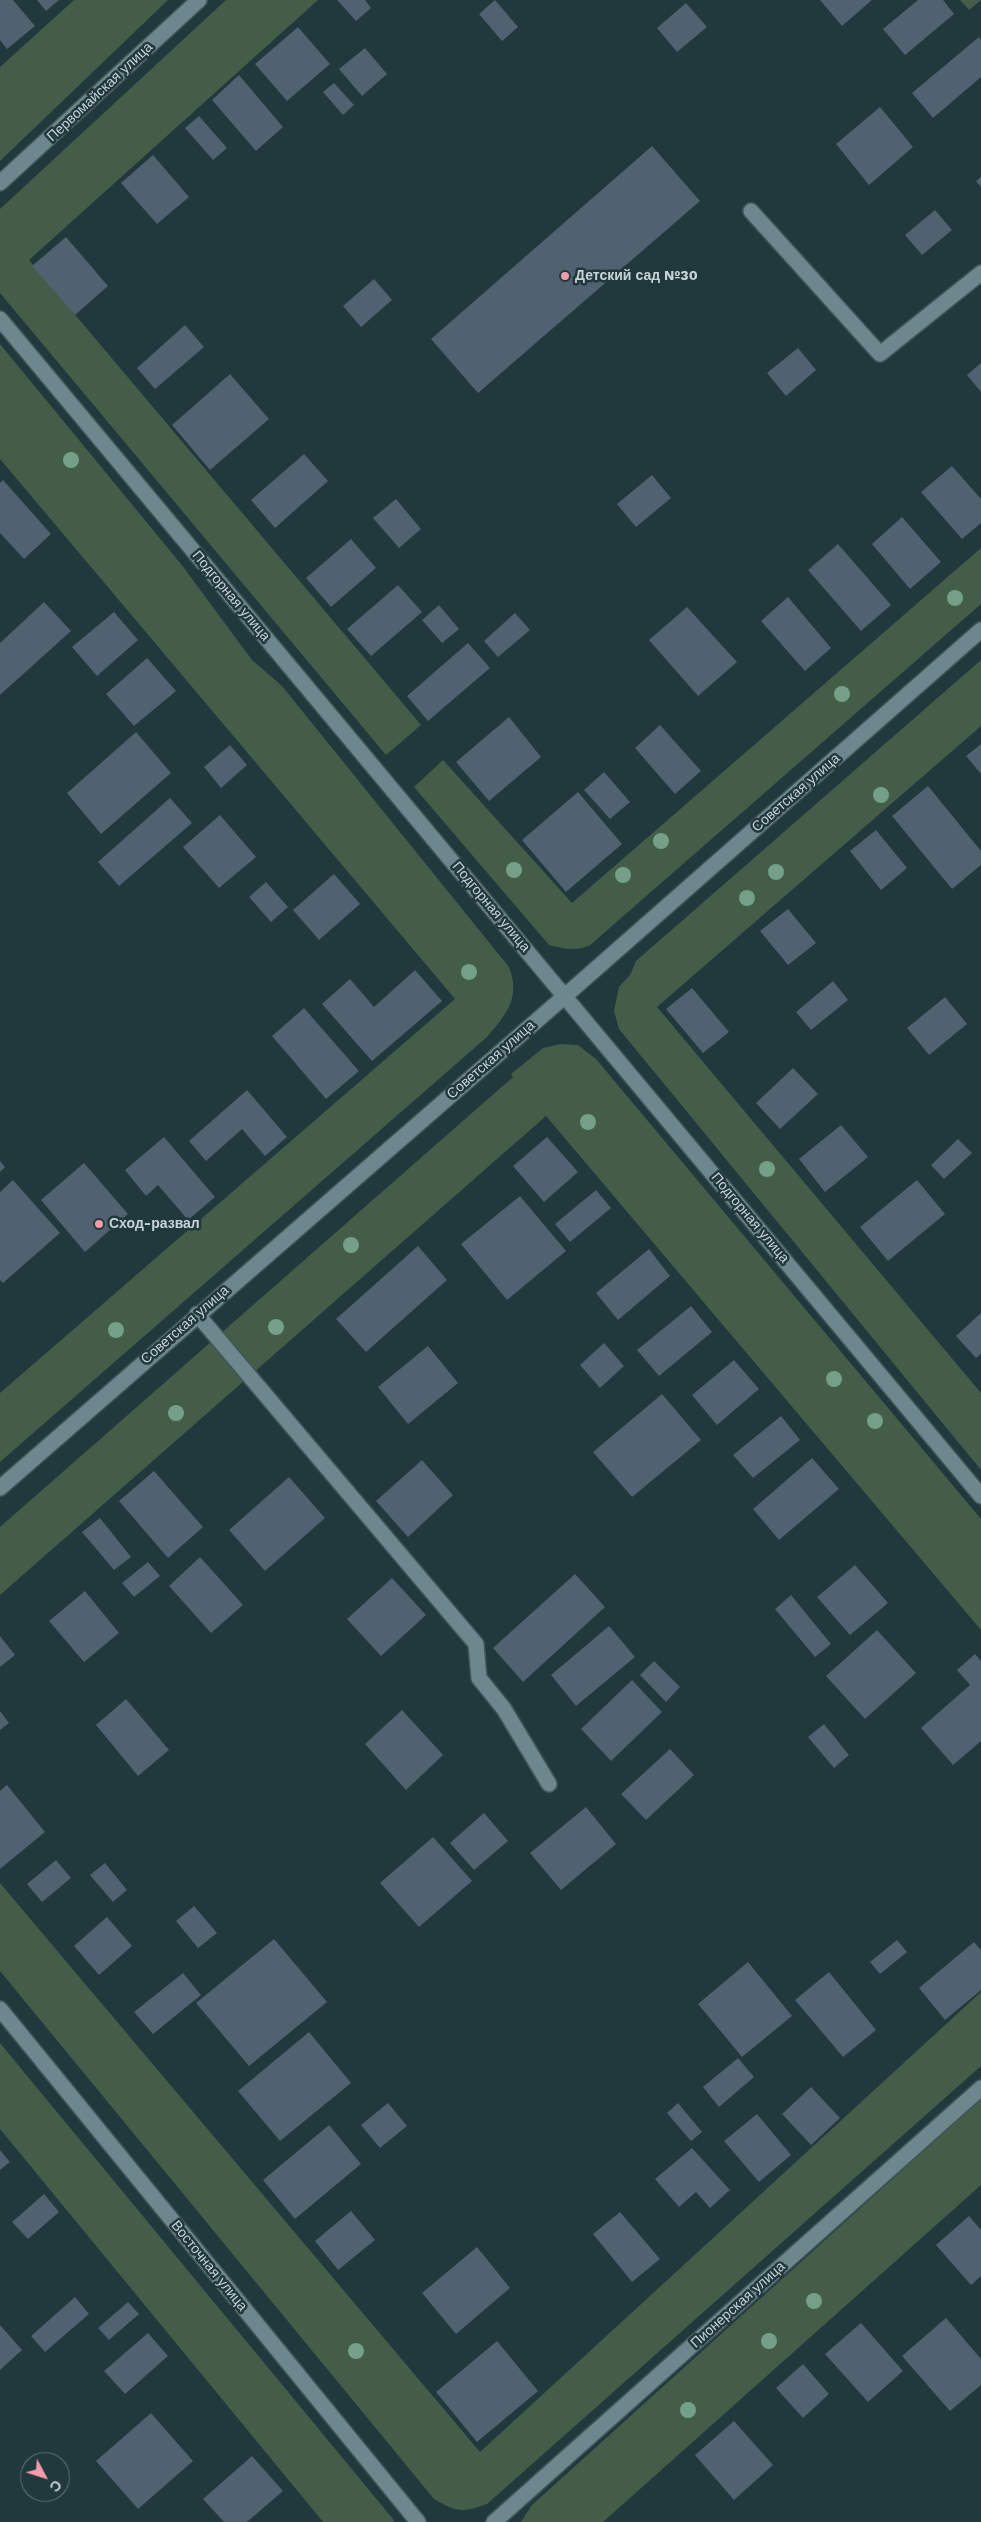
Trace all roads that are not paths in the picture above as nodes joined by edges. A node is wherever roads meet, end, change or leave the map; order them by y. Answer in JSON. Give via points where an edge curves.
{"nodes":[{"id":1,"x":199,"y":0,"type":"edge"},
{"id":2,"x":0,"y":183,"type":"edge"},
{"id":3,"x":751,"y":211,"type":"dead end"},
{"id":4,"x":981,"y":274,"type":"edge"},
{"id":5,"x":0,"y":319,"type":"edge"},
{"id":6,"x":981,"y":630,"type":"edge"},
{"id":7,"x":565,"y":996,"type":"junction"},
{"id":8,"x":197,"y":1314,"type":"junction"},
{"id":9,"x":0,"y":1488,"type":"edge"},
{"id":10,"x":981,"y":1496,"type":"edge"},
{"id":11,"x":549,"y":1784,"type":"dead end"},
{"id":12,"x":0,"y":2010,"type":"edge"},
{"id":13,"x":981,"y":2088,"type":"edge"},
{"id":14,"x":418,"y":2522,"type":"edge"},
{"id":15,"x":494,"y":2522,"type":"edge"}],
"edges":[{"from":1,"to":2,"type":"street","name":"Первомайская улица"},
{"from":3,"to":4,"type":"street","via":[[880,354]]},
{"from":5,"to":7,"type":"street","name":"Подгорная улица"},
{"from":6,"to":7,"type":"street","name":"Советская улица"},
{"from":7,"to":8,"type":"street","name":"Советская улица"},
{"from":7,"to":10,"type":"street","name":"Подгорная улица"},
{"from":8,"to":9,"type":"street","name":"Советская улица"},
{"from":8,"to":11,"type":"street","via":[[476,1644],[479,1678],[504,1709]]},
{"from":12,"to":14,"type":"street","name":"Восточная улица"},
{"from":13,"to":15,"type":"street","name":"Пионерская улица"}]}
